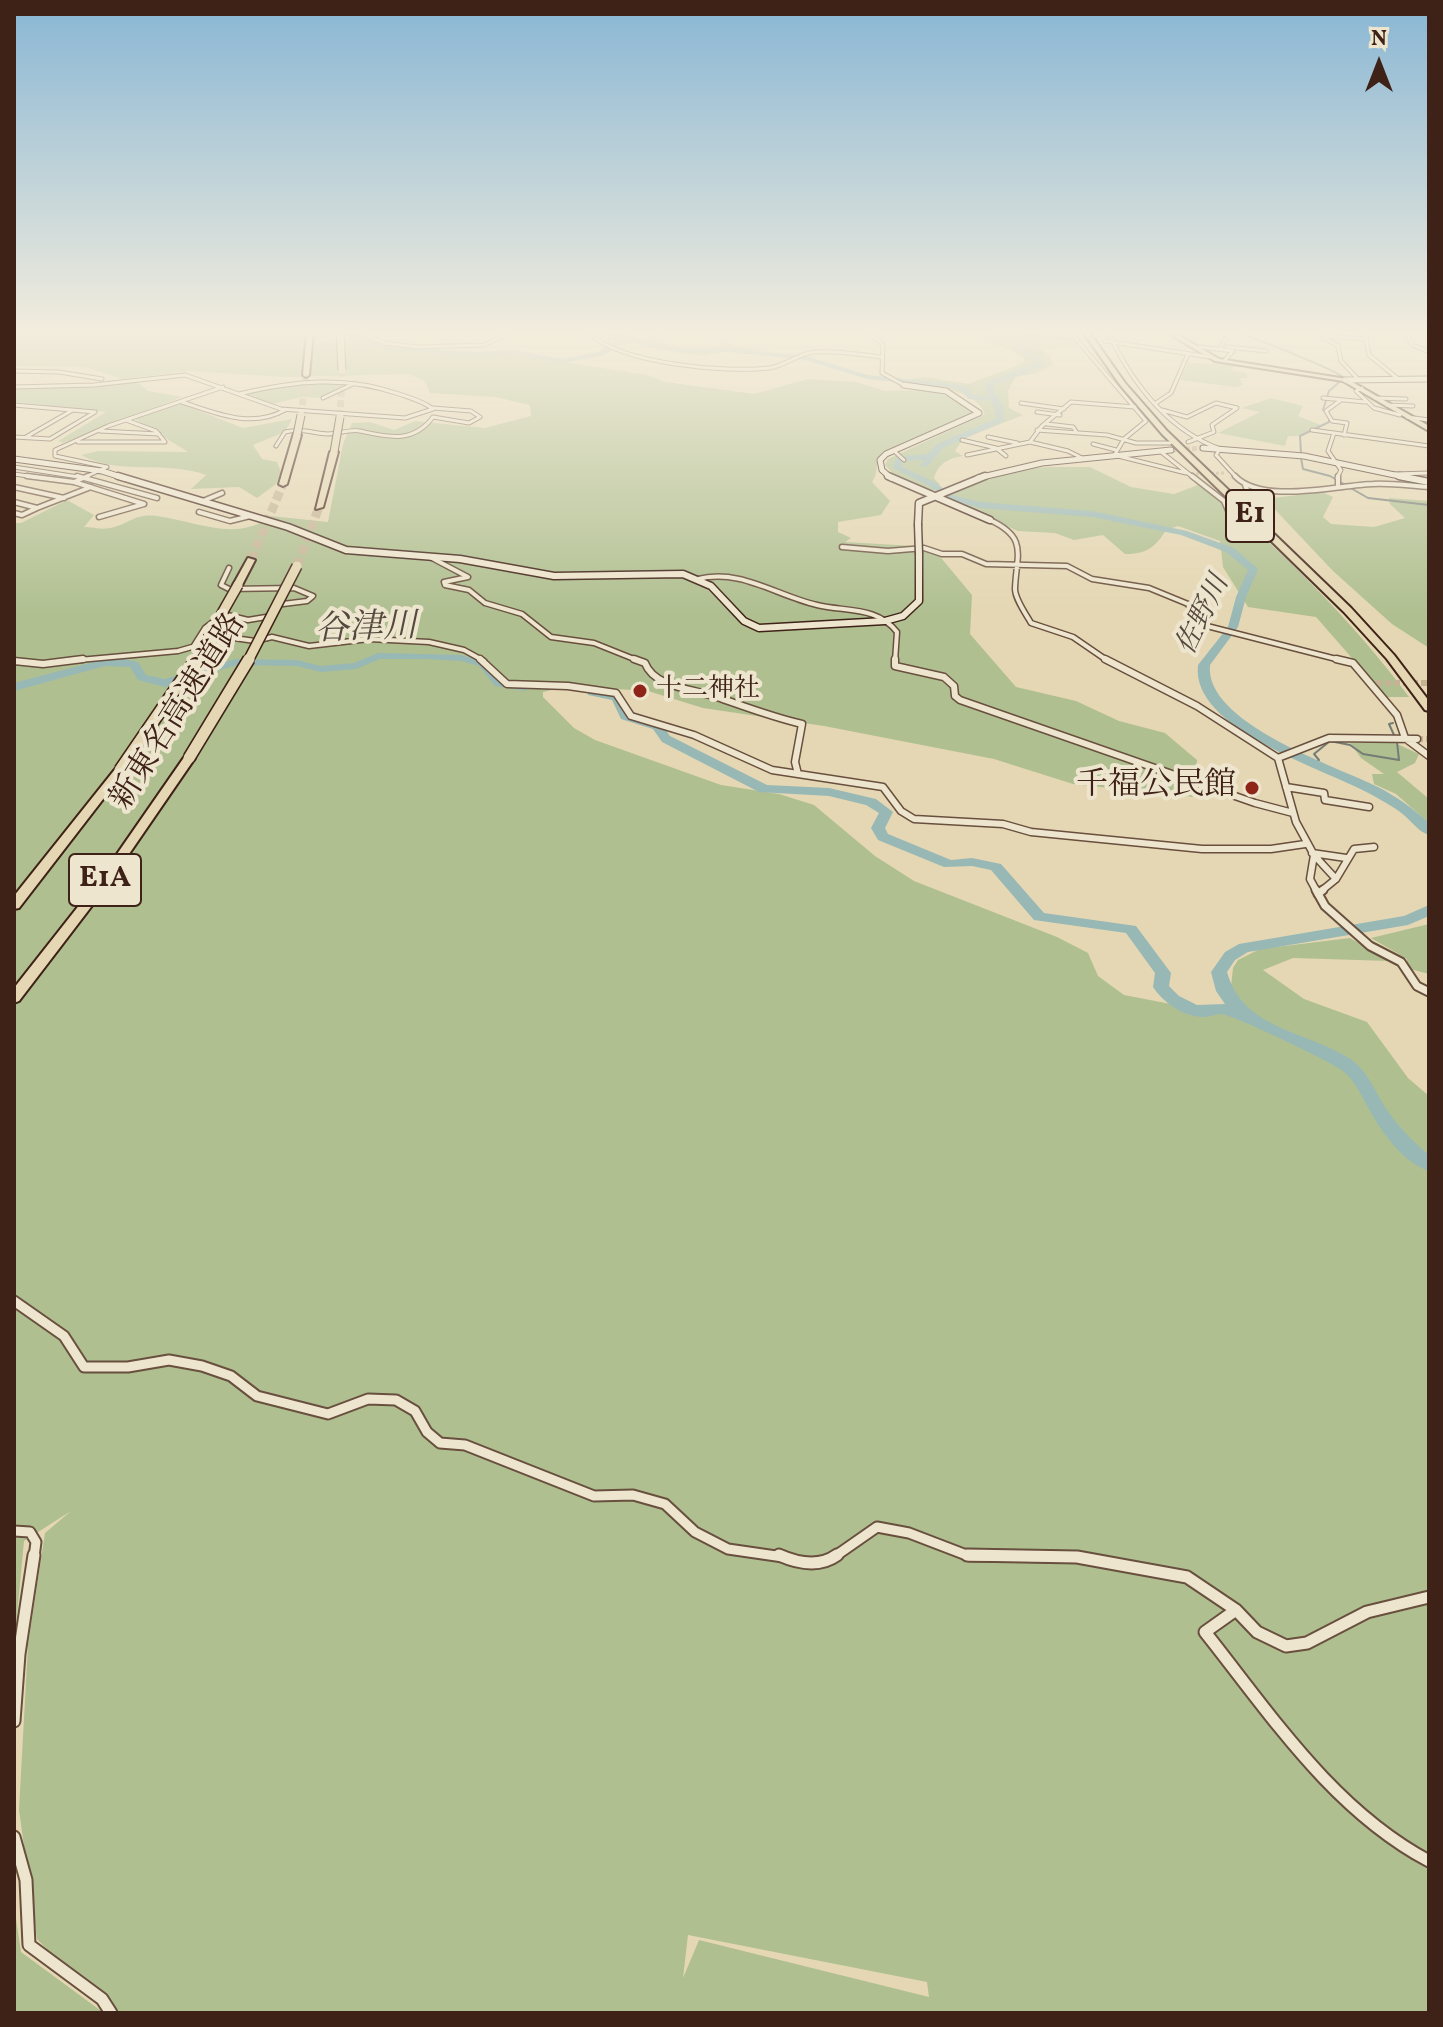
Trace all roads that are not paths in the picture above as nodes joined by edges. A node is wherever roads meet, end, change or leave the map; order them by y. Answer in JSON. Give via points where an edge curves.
{"nodes":[{"id":1,"x":44,"y":427,"type":"edge"},
{"id":2,"x":71,"y":427,"type":"edge"},
{"id":3,"x":108,"y":427,"type":"edge"},
{"id":4,"x":141,"y":427,"type":"edge"},
{"id":5,"x":299,"y":427,"type":"tunnel mouth"},
{"id":6,"x":338,"y":427,"type":"tunnel mouth"},
{"id":7,"x":426,"y":427,"type":"edge"},
{"id":8,"x":955,"y":427,"type":"edge"},
{"id":9,"x":1041,"y":427,"type":"edge"},
{"id":10,"x":1069,"y":427,"type":"edge"},
{"id":11,"x":1141,"y":427,"type":"edge"},
{"id":12,"x":1159,"y":427,"type":"edge"},
{"id":13,"x":1170,"y":427,"type":"edge"},
{"id":14,"x":1181,"y":427,"type":"edge"},
{"id":15,"x":1212,"y":427,"type":"edge"},
{"id":16,"x":1346,"y":427,"type":"edge"},
{"id":17,"x":1036,"y":430,"type":"junction"},
{"id":18,"x":1312,"y":430,"type":"dead end"},
{"id":19,"x":97,"y":431,"type":"junction"},
{"id":20,"x":1077,"y":433,"type":"junction"},
{"id":21,"x":1334,"y":433,"type":"junction"},
{"id":22,"x":161,"y":434,"type":"junction"},
{"id":23,"x":1344,"y":435,"type":"junction"},
{"id":24,"x":988,"y":437,"type":"dead end"},
{"id":25,"x":15,"y":438,"type":"edge"},
{"id":26,"x":24,"y":438,"type":"junction"},
{"id":27,"x":50,"y":439,"type":"junction"},
{"id":28,"x":1124,"y":439,"type":"junction"},
{"id":29,"x":962,"y":440,"type":"dead end"},
{"id":30,"x":73,"y":441,"type":"junction"},
{"id":31,"x":1197,"y":441,"type":"junction"},
{"id":32,"x":1030,"y":442,"type":"junction"},
{"id":33,"x":1188,"y":442,"type":"dead end"},
{"id":34,"x":1023,"y":444,"type":"junction"},
{"id":35,"x":1093,"y":444,"type":"dead end"},
{"id":36,"x":64,"y":445,"type":"junction"},
{"id":37,"x":276,"y":446,"type":"dead end"},
{"id":38,"x":1170,"y":446,"type":"joint"},
{"id":39,"x":1429,"y":446,"type":"edge"},
{"id":40,"x":996,"y":448,"type":"junction"},
{"id":41,"x":1203,"y":448,"type":"tunnel mouth"},
{"id":42,"x":1220,"y":449,"type":"junction"},
{"id":43,"x":1160,"y":451,"type":"junction"},
{"id":44,"x":896,"y":453,"type":"junction"},
{"id":45,"x":1116,"y":454,"type":"junction"},
{"id":46,"x":967,"y":455,"type":"dead end"},
{"id":47,"x":1006,"y":456,"type":"dead end"},
{"id":48,"x":1084,"y":459,"type":"junction"},
{"id":49,"x":904,"y":460,"type":"dead end"},
{"id":50,"x":1334,"y":461,"type":"junction"},
{"id":51,"x":14,"y":462,"type":"edge"},
{"id":52,"x":102,"y":471,"type":"junction"},
{"id":53,"x":1232,"y":472,"type":"junction"},
{"id":54,"x":1184,"y":473,"type":"junction"},
{"id":55,"x":1225,"y":473,"type":"tunnel mouth"},
{"id":56,"x":1429,"y":473,"type":"edge"},
{"id":57,"x":1191,"y":474,"type":"tunnel mouth"},
{"id":58,"x":1394,"y":474,"type":"junction"},
{"id":59,"x":16,"y":475,"type":"edge"},
{"id":60,"x":85,"y":478,"type":"junction"},
{"id":61,"x":74,"y":482,"type":"junction"},
{"id":62,"x":283,"y":484,"type":"tunnel mouth"},
{"id":63,"x":1429,"y":484,"type":"edge"},
{"id":64,"x":1245,"y":485,"type":"junction"},
{"id":65,"x":14,"y":487,"type":"edge"},
{"id":66,"x":91,"y":487,"type":"junction"},
{"id":67,"x":1338,"y":487,"type":"junction"},
{"id":68,"x":172,"y":492,"type":"junction"},
{"id":69,"x":222,"y":493,"type":"dead end"},
{"id":70,"x":934,"y":495,"type":"junction"},
{"id":71,"x":64,"y":498,"type":"junction"},
{"id":72,"x":157,"y":498,"type":"junction"},
{"id":73,"x":203,"y":501,"type":"junction"},
{"id":74,"x":14,"y":502,"type":"edge"},
{"id":75,"x":144,"y":504,"type":"junction"},
{"id":76,"x":215,"y":505,"type":"junction"},
{"id":77,"x":319,"y":507,"type":"tunnel mouth"},
{"id":78,"x":37,"y":508,"type":"junction"},
{"id":79,"x":14,"y":513,"type":"edge"},
{"id":80,"x":250,"y":516,"type":"junction"},
{"id":81,"x":99,"y":517,"type":"dead end"},
{"id":82,"x":990,"y":520,"type":"joint"},
{"id":83,"x":842,"y":547,"type":"dead end"},
{"id":84,"x":430,"y":557,"type":"junction"},
{"id":85,"x":251,"y":560,"type":"tunnel mouth"},
{"id":86,"x":1021,"y":565,"type":"junction"},
{"id":87,"x":297,"y":566,"type":"tunnel mouth"},
{"id":88,"x":229,"y":568,"type":"dead end"},
{"id":89,"x":698,"y":579,"type":"junction"},
{"id":90,"x":885,"y":621,"type":"junction"},
{"id":91,"x":193,"y":647,"type":"junction"},
{"id":92,"x":14,"y":661,"type":"edge"},
{"id":93,"x":1429,"y":693,"type":"edge"},
{"id":94,"x":1429,"y":708,"type":"edge"},
{"id":95,"x":1405,"y":738,"type":"junction"},
{"id":96,"x":1417,"y":739,"type":"tunnel mouth"},
{"id":97,"x":1429,"y":756,"type":"edge"},
{"id":98,"x":1281,"y":757,"type":"junction"},
{"id":99,"x":798,"y":774,"type":"junction"},
{"id":100,"x":1286,"y":787,"type":"junction"},
{"id":101,"x":1369,"y":807,"type":"dead end"},
{"id":102,"x":1293,"y":813,"type":"junction"},
{"id":103,"x":1305,"y":844,"type":"junction"},
{"id":104,"x":1374,"y":847,"type":"dead end"},
{"id":105,"x":1313,"y":854,"type":"junction"},
{"id":106,"x":1346,"y":858,"type":"junction"},
{"id":107,"x":1336,"y":879,"type":"junction"},
{"id":108,"x":1318,"y":894,"type":"junction"},
{"id":109,"x":14,"y":905,"type":"edge"},
{"id":110,"x":1429,"y":992,"type":"edge"},
{"id":111,"x":14,"y":998,"type":"edge"},
{"id":112,"x":14,"y":1301,"type":"edge"},
{"id":113,"x":14,"y":1531,"type":"edge"},
{"id":114,"x":1429,"y":1597,"type":"edge"},
{"id":115,"x":1236,"y":1610,"type":"junction"},
{"id":116,"x":14,"y":1721,"type":"edge"},
{"id":117,"x":14,"y":1837,"type":"edge"},
{"id":118,"x":1429,"y":1861,"type":"edge"},
{"id":119,"x":111,"y":2013,"type":"edge"}],
"edges":[{"from":1,"to":26,"type":"street"},
{"from":2,"to":27,"type":"street"},
{"from":3,"to":19,"type":"street"},
{"from":4,"to":22,"type":"street"},
{"from":5,"to":62,"type":"highway","bridge":true},
{"from":6,"to":77,"type":"highway","bridge":true},
{"from":7,"to":37,"type":"street","via":[[400,437],[296,428],[285,432]]},
{"from":8,"to":44,"type":"street"},
{"from":9,"to":17,"type":"street"},
{"from":10,"to":20,"type":"street"},
{"from":11,"to":28,"type":"street"},
{"from":12,"to":94,"type":"highway","number":"E1","via":[[1362,626]]},
{"from":13,"to":93,"type":"highway","number":"E1","via":[[1370,622]]},
{"from":14,"to":31,"type":"street"},
{"from":15,"to":31,"type":"street","via":[[1214,432]]},
{"from":16,"to":23,"type":"street"},
{"from":17,"to":20,"type":"street"},
{"from":17,"to":32,"type":"street"},
{"from":18,"to":21,"type":"street"},
{"from":19,"to":22,"type":"street"},
{"from":19,"to":30,"type":"street"},
{"from":20,"to":28,"type":"street"},
{"from":21,"to":23,"type":"street"},
{"from":21,"to":50,"type":"street","via":[[1328,451]]},
{"from":22,"to":30,"type":"street","via":[[161,445]]},
{"from":23,"to":39,"type":"street"},
{"from":24,"to":34,"type":"street"},
{"from":25,"to":26,"type":"street"},
{"from":26,"to":27,"type":"street"},
{"from":27,"to":36,"type":"street"},
{"from":28,"to":38,"type":"street"},
{"from":28,"to":45,"type":"street"},
{"from":29,"to":40,"type":"street"},
{"from":30,"to":36,"type":"street"},
{"from":31,"to":33,"type":"street"},
{"from":31,"to":42,"type":"street"},
{"from":32,"to":34,"type":"street"},
{"from":32,"to":48,"type":"street"},
{"from":34,"to":40,"type":"street"},
{"from":35,"to":45,"type":"street"},
{"from":36,"to":52,"type":"street","via":[[53,455],[107,467]]},
{"from":38,"to":43,"type":"street"},
{"from":40,"to":46,"type":"street"},
{"from":40,"to":47,"type":"street"},
{"from":41,"to":42,"type":"street"},
{"from":42,"to":50,"type":"street"},
{"from":42,"to":53,"type":"street","via":[[1216,455]]},
{"from":43,"to":45,"type":"street"},
{"from":43,"to":54,"type":"street"},
{"from":44,"to":49,"type":"street"},
{"from":44,"to":70,"type":"street","via":[[880,459],[885,474]]},
{"from":45,"to":48,"type":"street"},
{"from":45,"to":54,"type":"street"},
{"from":48,"to":70,"type":"street","via":[[1006,469]]},
{"from":50,"to":58,"type":"street"},
{"from":50,"to":67,"type":"street","via":[[1341,470]]},
{"from":51,"to":52,"type":"street"},
{"from":51,"to":60,"type":"street"},
{"from":52,"to":60,"type":"street"},
{"from":52,"to":68,"type":"street"},
{"from":53,"to":55,"type":"street"},
{"from":53,"to":64,"type":"street"},
{"from":54,"to":57,"type":"street"},
{"from":54,"to":64,"type":"street","bridge":true,"via":[[1224,501],[1230,515],[1270,513],[1252,501]]},
{"from":56,"to":58,"type":"street"},
{"from":58,"to":63,"type":"street"},
{"from":59,"to":61,"type":"street"},
{"from":60,"to":61,"type":"street"},
{"from":60,"to":72,"type":"street"},
{"from":61,"to":66,"type":"street"},
{"from":63,"to":67,"type":"street"},
{"from":64,"to":67,"type":"street","via":[[1298,492]]},
{"from":65,"to":71,"type":"street"},
{"from":66,"to":71,"type":"street"},
{"from":66,"to":75,"type":"street"},
{"from":68,"to":72,"type":"street"},
{"from":68,"to":73,"type":"street"},
{"from":69,"to":73,"type":"street"},
{"from":70,"to":82,"type":"street"},
{"from":70,"to":90,"type":"street","bridge":true,"via":[[916,509],[919,601],[903,616]]},
{"from":71,"to":78,"type":"street"},
{"from":72,"to":75,"type":"street"},
{"from":73,"to":76,"type":"street"},
{"from":74,"to":78,"type":"street"},
{"from":75,"to":81,"type":"street"},
{"from":76,"to":80,"type":"street"},
{"from":76,"to":80,"type":"street","via":[[196,513],[230,521]]},
{"from":78,"to":79,"type":"street"},
{"from":80,"to":84,"type":"street","via":[[346,550]]},
{"from":82,"to":86,"type":"street","via":[[1012,533]]},
{"from":83,"to":86,"type":"street","via":[[924,548],[962,554],[982,564]]},
{"from":84,"to":89,"type":"street","via":[[554,576],[665,572]]},
{"from":84,"to":99,"type":"street","via":[[468,577],[445,585],[522,614],[551,637],[594,643],[645,663],[648,671],[670,684],[802,724]]},
{"from":85,"to":109,"type":"highway","name":"新東名高速道路","number":"E1A","bridge":true,"via":[[194,662],[120,770]]},
{"from":86,"to":95,"type":"street","via":[[1067,566],[1106,583],[1149,588],[1188,604],[1194,619],[1217,628],[1353,663],[1397,715]]},
{"from":86,"to":98,"type":"street","via":[[1015,591],[1031,623],[1085,643],[1124,671],[1197,706]]},
{"from":87,"to":111,"type":"highway","name":"新東名高速道路","number":"E1A","bridge":true,"via":[[249,661],[189,758],[103,883]]},
{"from":88,"to":91,"type":"street","via":[[221,585],[229,589],[294,588],[313,596],[275,605],[269,618],[218,615],[208,621]]},
{"from":89,"to":90,"type":"street","via":[[713,575],[763,584],[816,605],[868,612]]},
{"from":89,"to":90,"type":"street","via":[[759,628]]},
{"from":90,"to":102,"type":"street","via":[[897,632],[895,666],[944,677],[960,700],[1254,806]]},
{"from":91,"to":92,"type":"street","via":[[43,664]]},
{"from":91,"to":99,"type":"street","via":[[237,636],[309,646],[369,639],[440,645],[474,654],[507,684],[616,693],[631,716],[694,735],[772,770]]},
{"from":95,"to":96,"type":"street"},
{"from":95,"to":97,"type":"street"},
{"from":95,"to":98,"type":"street","via":[[1343,737]]},
{"from":98,"to":100,"type":"street"},
{"from":99,"to":103,"type":"street","via":[[883,787],[914,819],[1214,849]]},
{"from":100,"to":101,"type":"street"},
{"from":100,"to":102,"type":"street"},
{"from":102,"to":103,"type":"street"},
{"from":103,"to":105,"type":"street"},
{"from":104,"to":106,"type":"street","via":[[1354,849]]},
{"from":105,"to":106,"type":"street"},
{"from":105,"to":107,"type":"street"},
{"from":105,"to":108,"type":"street","via":[[1310,879]]},
{"from":106,"to":107,"type":"street"},
{"from":107,"to":108,"type":"street"},
{"from":108,"to":110,"type":"street","via":[[1342,924],[1401,962],[1410,979]]},
{"from":112,"to":115,"type":"street","via":[[66,1333],[84,1367],[169,1360],[202,1366],[231,1376],[257,1396],[328,1414],[368,1399],[396,1400],[415,1411],[440,1443],[465,1445],[594,1496],[633,1495],[665,1504],[695,1532],[728,1549],[773,1553],[800,1564],[830,1560],[877,1527],[969,1556],[1077,1557],[1168,1572],[1187,1577]]},
{"from":113,"to":116,"type":"street","via":[[30,1532],[36,1542]]},
{"from":114,"to":115,"type":"street","via":[[1367,1612],[1307,1643],[1286,1646],[1257,1632]]},
{"from":115,"to":118,"type":"street","via":[[1205,1632],[1330,1784],[1371,1825]]},
{"from":117,"to":119,"type":"street","via":[[26,1880],[29,1945],[102,1999]]}]}
